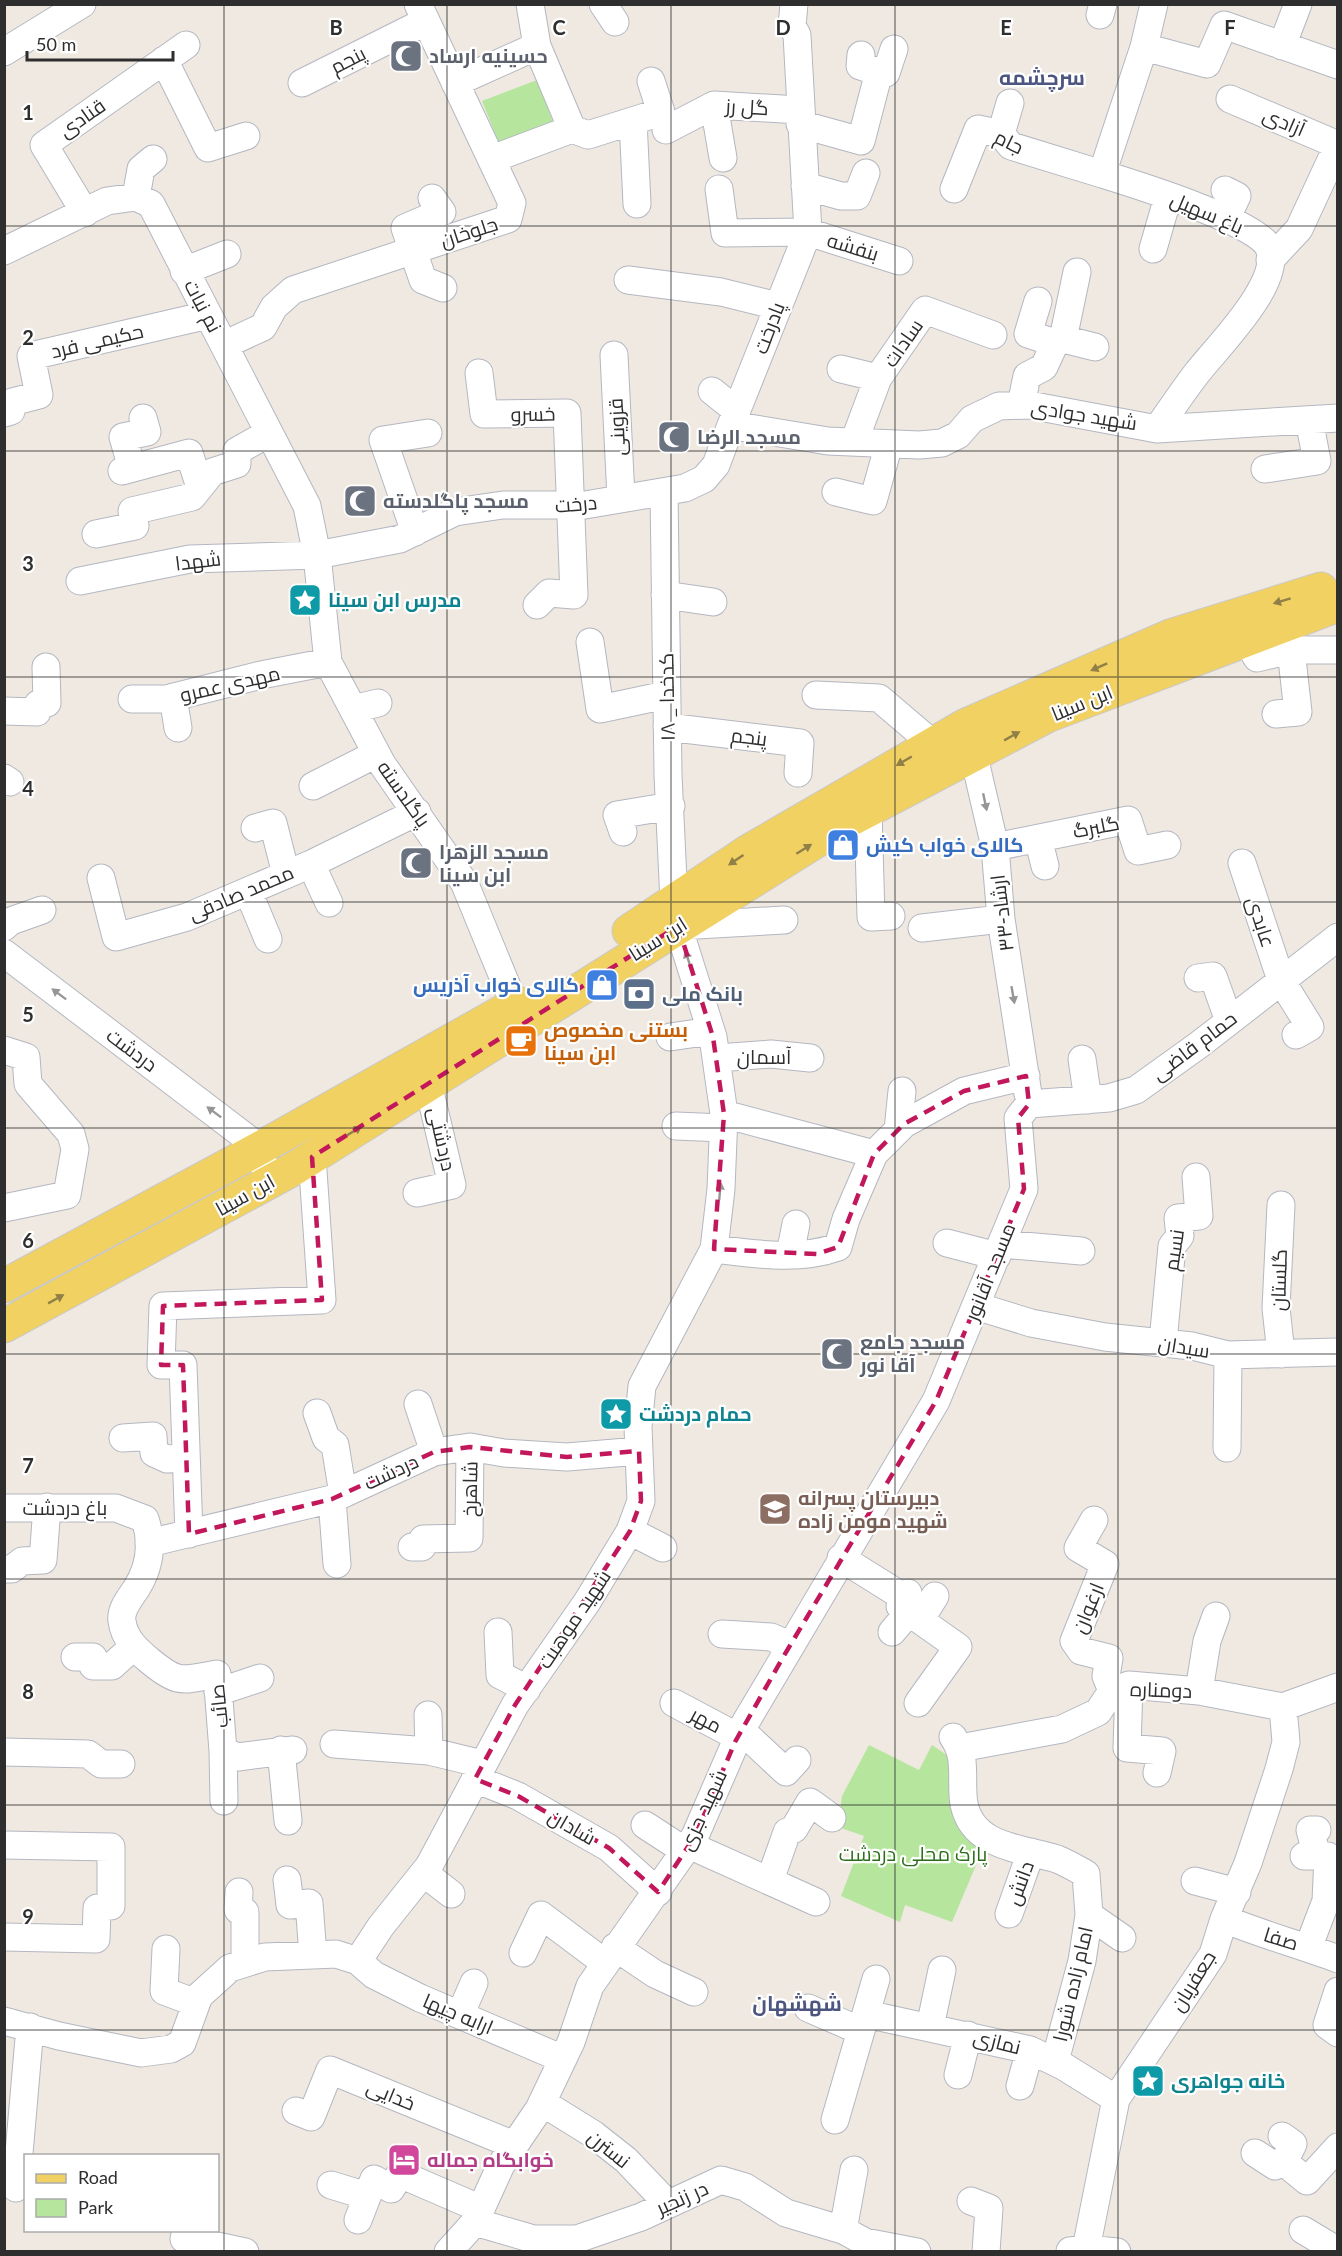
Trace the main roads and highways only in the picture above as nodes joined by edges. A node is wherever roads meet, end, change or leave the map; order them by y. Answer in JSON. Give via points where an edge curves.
{"nodes":[{"id":1,"x":1338,"y":584,"type":"edge"},
{"id":2,"x":1338,"y":605,"type":"edge"},
{"id":3,"x":1239,"y":628,"type":"junction"},
{"id":4,"x":676,"y":914,"type":"junction"},
{"id":5,"x":425,"y":1070,"type":"junction"},
{"id":6,"x":4,"y":1286,"type":"edge"},
{"id":7,"x":4,"y":1326,"type":"edge"}],
"edges":[{"from":1,"to":3,"type":"main road","name":"ابن سینا","one_way":true},
{"from":2,"to":3,"type":"main road","name":"ابن سینا"},
{"from":4,"to":3,"type":"main road","name":"ابن سینا","one_way":true,"via":[[1047,716]]},
{"from":3,"to":4,"type":"main road","name":"ابن سینا","one_way":true,"via":[[1170,636],[966,725],[747,852]]},
{"from":4,"to":5,"type":"main road","name":"ابن سینا"},
{"from":5,"to":6,"type":"main road","name":"ابن سینا","via":[[260,1148]]},
{"from":7,"to":5,"type":"main road","name":"ابن سینا","one_way":true,"via":[[312,1157]]}]}
